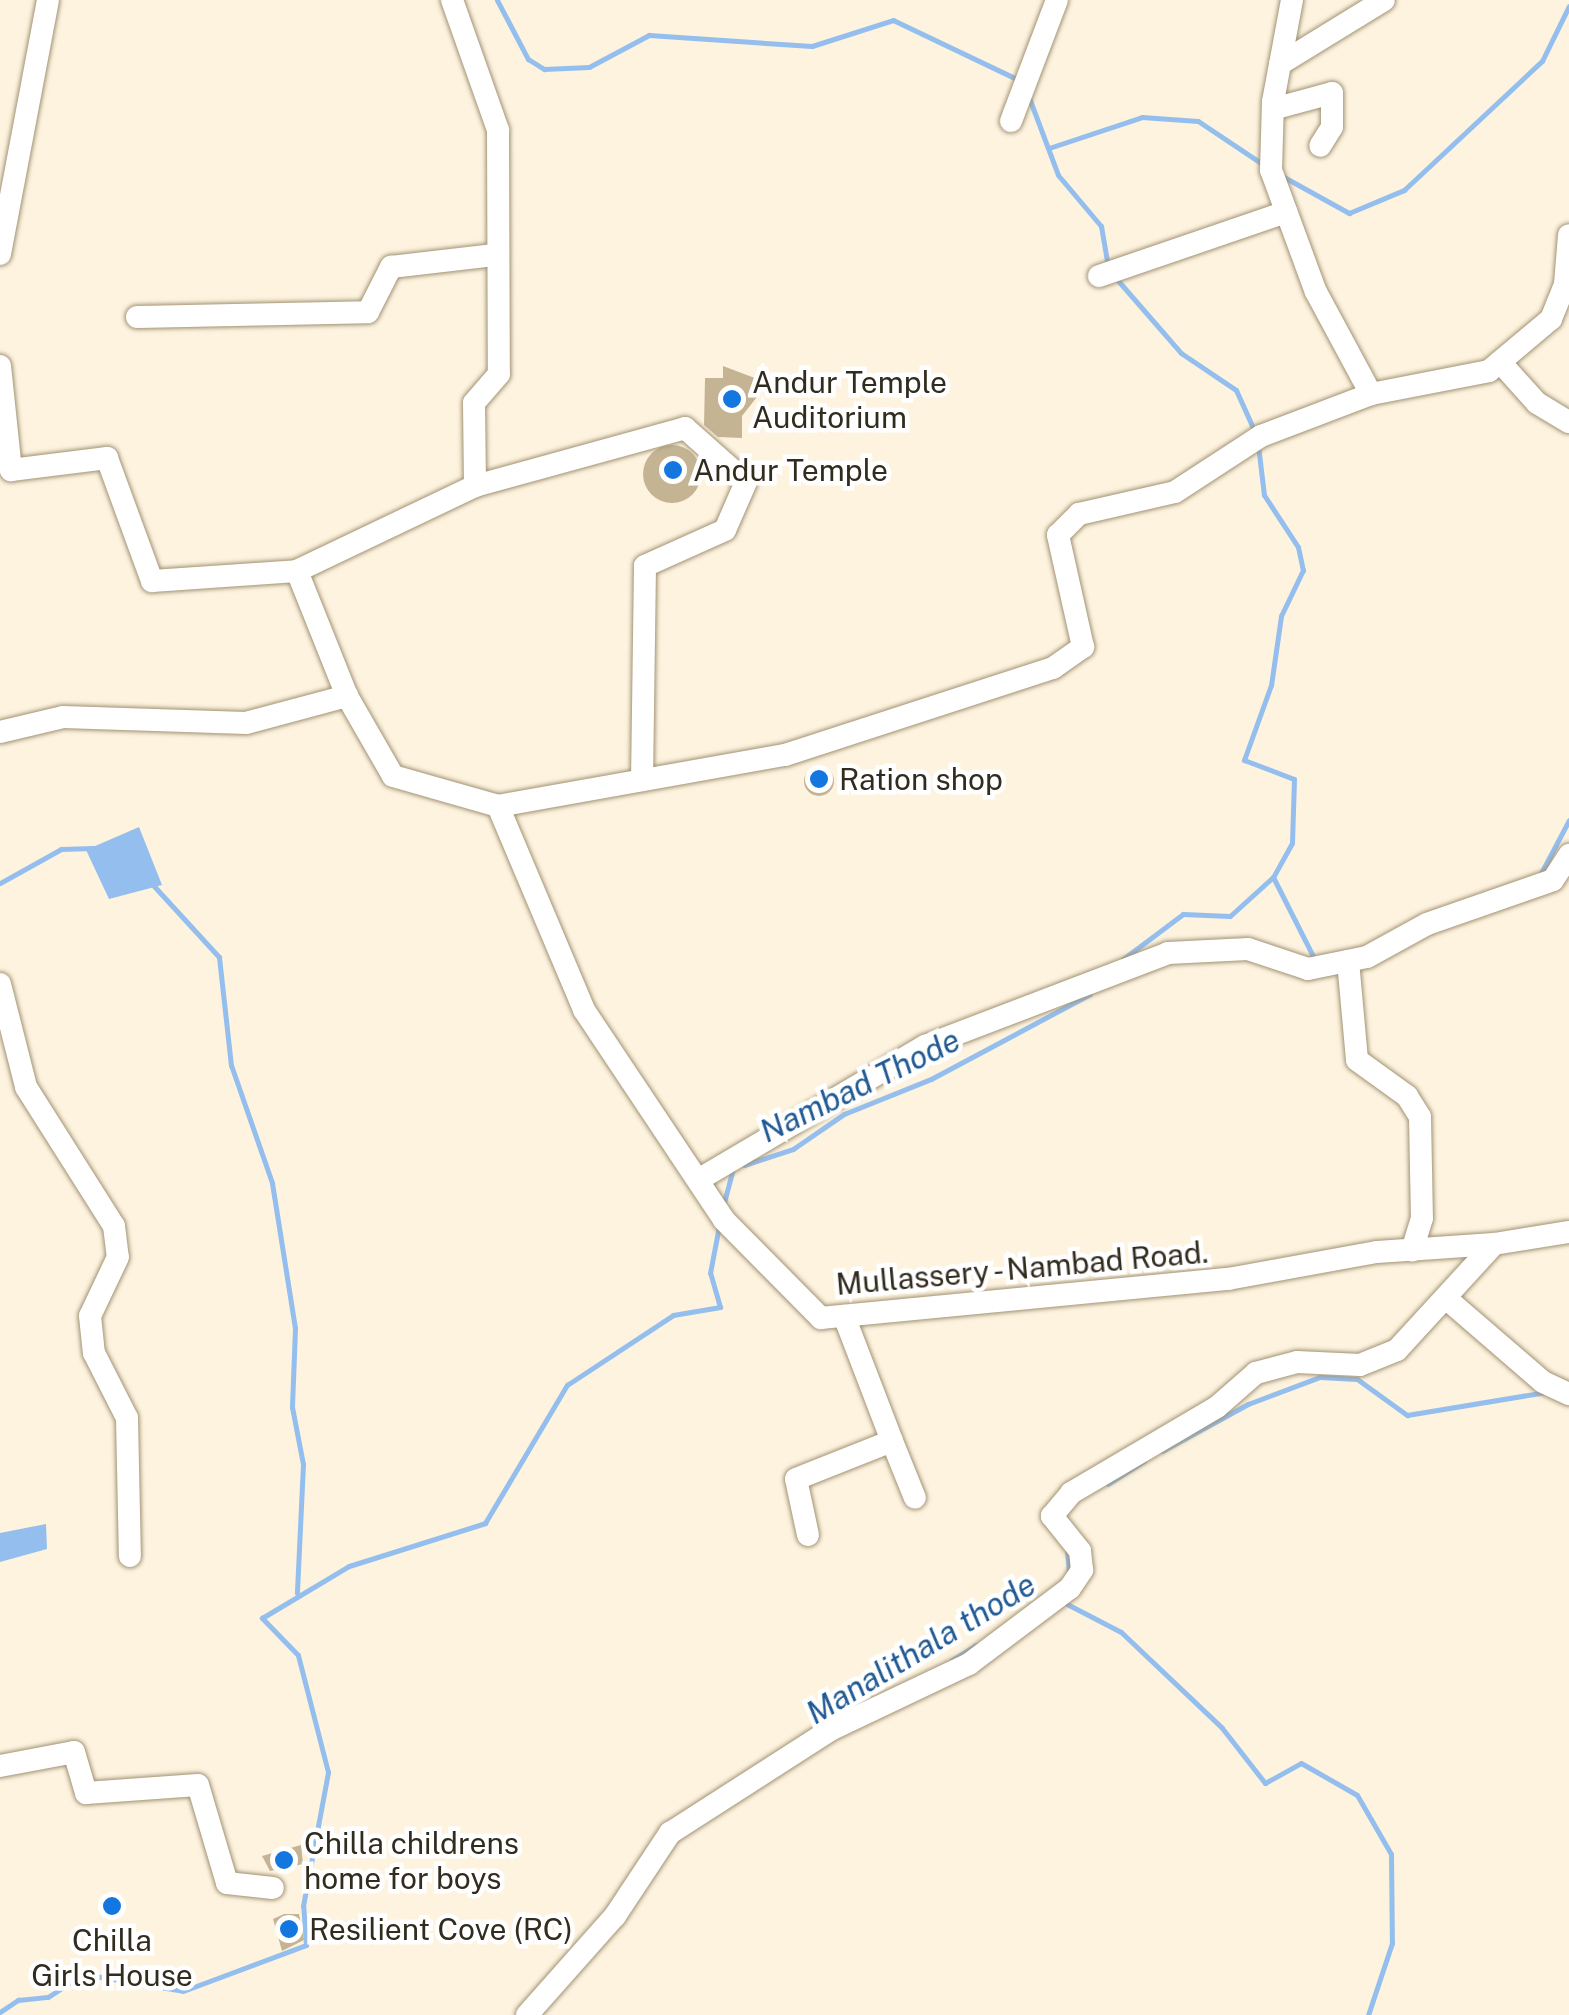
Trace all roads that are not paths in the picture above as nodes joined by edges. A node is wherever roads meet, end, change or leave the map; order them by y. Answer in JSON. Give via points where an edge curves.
{"nodes":[{"id":1,"x":48,"y":0,"type":"edge"},
{"id":2,"x":452,"y":0,"type":"edge"},
{"id":3,"x":1057,"y":0,"type":"edge"},
{"id":4,"x":1292,"y":0,"type":"edge"},
{"id":5,"x":1384,"y":0,"type":"edge"},
{"id":6,"x":1280,"y":64,"type":"junction"},
{"id":7,"x":1273,"y":108,"type":"junction"},
{"id":8,"x":1015,"y":111,"type":"dead end"},
{"id":9,"x":1320,"y":146,"type":"dead end"},
{"id":10,"x":1286,"y":212,"type":"junction"},
{"id":11,"x":1569,"y":234,"type":"edge"},
{"id":12,"x":0,"y":254,"type":"edge"},
{"id":13,"x":494,"y":256,"type":"junction"},
{"id":14,"x":1099,"y":276,"type":"dead end"},
{"id":15,"x":137,"y":317,"type":"dead end"},
{"id":16,"x":1500,"y":362,"type":"junction"},
{"id":17,"x":0,"y":366,"type":"edge"},
{"id":18,"x":1371,"y":394,"type":"junction"},
{"id":19,"x":1569,"y":422,"type":"edge"},
{"id":20,"x":475,"y":486,"type":"junction"},
{"id":21,"x":297,"y":570,"type":"junction"},
{"id":22,"x":346,"y":696,"type":"junction"},
{"id":23,"x":0,"y":732,"type":"edge"},
{"id":24,"x":642,"y":780,"type":"junction"},
{"id":25,"x":498,"y":806,"type":"junction"},
{"id":26,"x":1569,"y":855,"type":"edge"},
{"id":27,"x":1348,"y":961,"type":"junction"},
{"id":28,"x":0,"y":984,"type":"edge"},
{"id":29,"x":698,"y":1180,"type":"junction"},
{"id":30,"x":1569,"y":1232,"type":"edge"},
{"id":31,"x":1494,"y":1244,"type":"junction"},
{"id":32,"x":1412,"y":1251,"type":"junction"},
{"id":33,"x":1448,"y":1300,"type":"junction"},
{"id":34,"x":844,"y":1316,"type":"junction"},
{"id":35,"x":1569,"y":1394,"type":"edge"},
{"id":36,"x":892,"y":1441,"type":"junction"},
{"id":37,"x":915,"y":1498,"type":"dead end"},
{"id":38,"x":808,"y":1535,"type":"dead end"},
{"id":39,"x":130,"y":1556,"type":"dead end"},
{"id":40,"x":0,"y":1766,"type":"edge"},
{"id":41,"x":273,"y":1888,"type":"dead end"},
{"id":42,"x":527,"y":2015,"type":"edge"}],
"edges":[{"from":1,"to":12,"type":"street"},
{"from":2,"to":13,"type":"street","via":[[498,130]]},
{"from":3,"to":8,"type":"street"},
{"from":4,"to":6,"type":"street"},
{"from":5,"to":6,"type":"street"},
{"from":6,"to":7,"type":"street"},
{"from":7,"to":9,"type":"street","via":[[1332,94],[1332,128]]},
{"from":7,"to":10,"type":"street","via":[[1271,170]]},
{"from":10,"to":14,"type":"street"},
{"from":10,"to":18,"type":"street","via":[[1316,292]]},
{"from":11,"to":16,"type":"street","via":[[1566,284],[1551,319]]},
{"from":13,"to":15,"type":"street","via":[[391,268],[368,312]]},
{"from":13,"to":20,"type":"street","via":[[498,374],[474,404]]},
{"from":16,"to":18,"type":"street","via":[[1430,387]]},
{"from":16,"to":19,"type":"street","via":[[1538,403]]},
{"from":17,"to":21,"type":"street","via":[[10,470],[107,458],[152,582]]},
{"from":18,"to":24,"type":"street","via":[[1257,438],[1176,492],[1079,514],[1058,535],[1083,647],[1054,668],[785,755]]},
{"from":20,"to":21,"type":"street"},
{"from":20,"to":24,"type":"street","via":[[685,428],[746,482],[725,530],[645,566]]},
{"from":21,"to":22,"type":"street"},
{"from":22,"to":23,"type":"street","via":[[246,723],[64,717]]},
{"from":22,"to":25,"type":"street","via":[[393,776]]},
{"from":24,"to":25,"type":"street"},
{"from":25,"to":29,"type":"street","name":"Mullassery - Nambad Road.","via":[[584,1010]]},
{"from":26,"to":27,"type":"street","via":[[1552,880]]},
{"from":27,"to":29,"type":"street","via":[[1308,969],[1248,949],[1168,953],[925,1046]]},
{"from":27,"to":32,"type":"street","via":[[1356,1060],[1407,1096],[1420,1117],[1424,1182]]},
{"from":28,"to":39,"type":"street","via":[[26,1087],[114,1226],[118,1257],[90,1316],[94,1354],[127,1418]]},
{"from":29,"to":34,"type":"street","name":"Mullassery - Nambad Road.","via":[[724,1220],[821,1318]]},
{"from":30,"to":31,"type":"street","name":"Mullassery - Nambad Road."},
{"from":31,"to":32,"type":"street","name":"Mullassery - Nambad Road."},
{"from":31,"to":33,"type":"street"},
{"from":32,"to":34,"type":"street","name":"Mullassery - Nambad Road.","via":[[1228,1279]]},
{"from":33,"to":35,"type":"street","via":[[1542,1382]]},
{"from":33,"to":42,"type":"street","via":[[1397,1350],[1370,1361],[1298,1362],[1256,1373],[1218,1407],[1054,1506],[1052,1516],[1066,1529],[1082,1570],[1043,1613],[969,1664],[832,1730],[679,1826]]},
{"from":34,"to":36,"type":"street"},
{"from":36,"to":37,"type":"street"},
{"from":36,"to":38,"type":"street","via":[[796,1479]]},
{"from":40,"to":41,"type":"street","via":[[74,1752],[86,1793],[198,1785],[227,1882]]}]}
